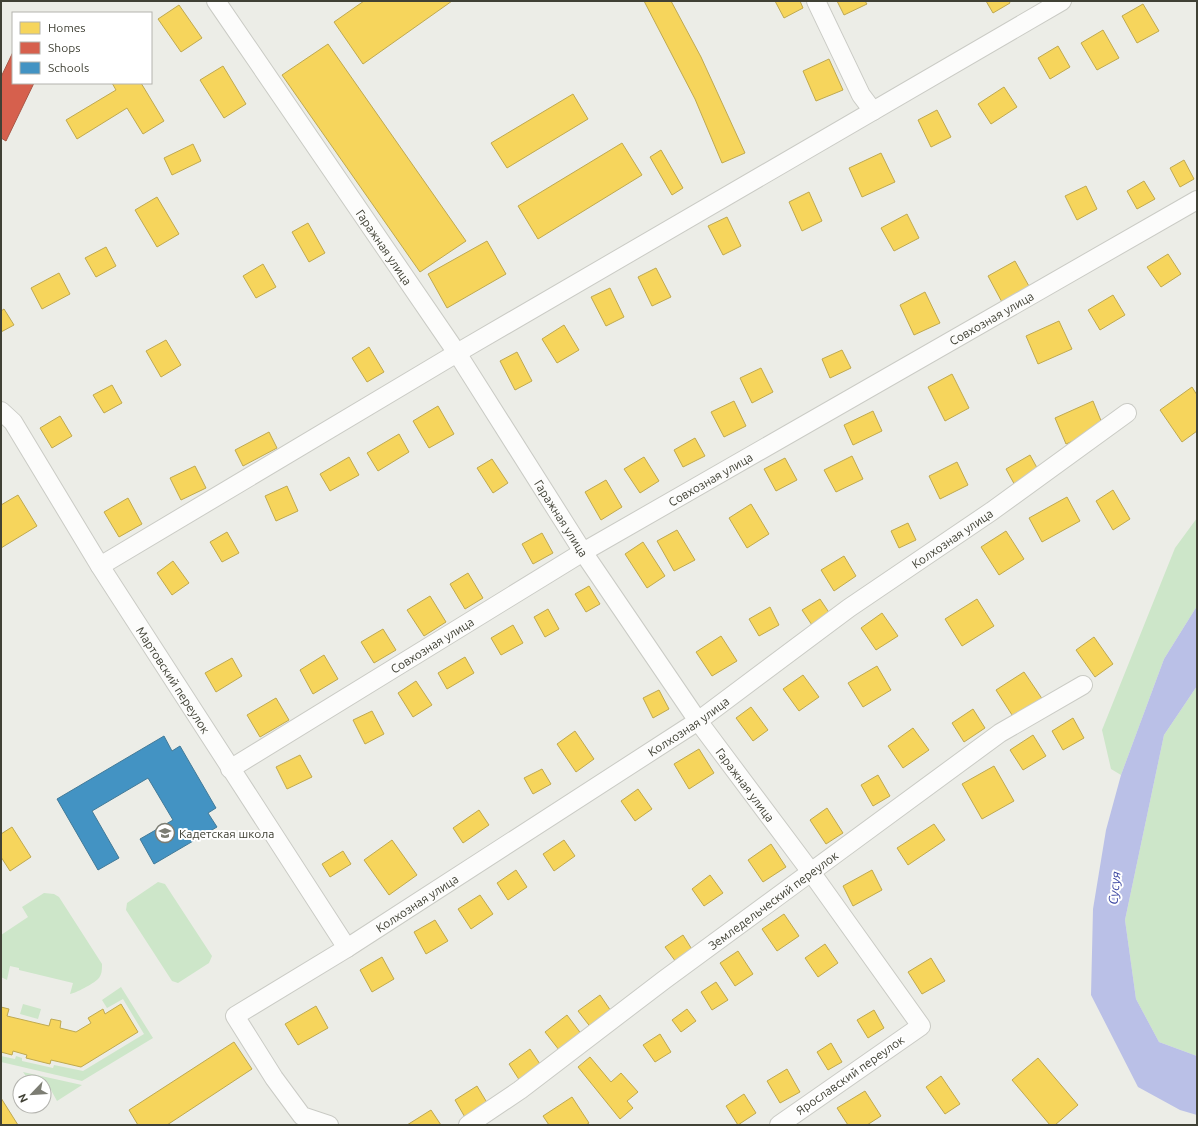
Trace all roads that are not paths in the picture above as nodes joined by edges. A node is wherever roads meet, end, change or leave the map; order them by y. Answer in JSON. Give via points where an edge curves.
{"nodes":[{"id":1,"x":216,"y":1,"type":"edge"},
{"id":2,"x":816,"y":1,"type":"edge"},
{"id":3,"x":1062,"y":1,"type":"edge"},
{"id":4,"x":873,"y":111,"type":"junction"},
{"id":5,"x":1197,"y":200,"type":"edge"},
{"id":6,"x":457,"y":353,"type":"junction"},
{"id":7,"x":1,"y":411,"type":"edge"},
{"id":8,"x":1127,"y":413,"type":"dead end"},
{"id":9,"x":583,"y":552,"type":"junction"},
{"id":10,"x":100,"y":566,"type":"junction"},
{"id":11,"x":1083,"y":685,"type":"dead end"},
{"id":12,"x":698,"y":721,"type":"junction"},
{"id":13,"x":230,"y":769,"type":"junction"},
{"id":14,"x":811,"y":872,"type":"junction"},
{"id":15,"x":347,"y":948,"type":"junction"},
{"id":16,"x":921,"y":1026,"type":"joint"},
{"id":17,"x":329,"y":1125,"type":"edge"},
{"id":18,"x":468,"y":1125,"type":"edge"},
{"id":19,"x":779,"y":1125,"type":"edge"}],
"edges":[{"from":1,"to":6,"type":"street","name":"Гаражная улица"},
{"from":2,"to":4,"type":"street","via":[[860,95]]},
{"from":3,"to":4,"type":"street"},
{"from":4,"to":6,"type":"street"},
{"from":5,"to":9,"type":"street","name":"Совхозная улица"},
{"from":6,"to":9,"type":"street","name":"Гаражная улица"},
{"from":6,"to":10,"type":"street"},
{"from":7,"to":10,"type":"street","name":"Мартовский переулок","via":[[13,422]]},
{"from":8,"to":12,"type":"street","name":"Колхозная улица","via":[[992,511],[849,608]]},
{"from":9,"to":12,"type":"street","name":"Гаражная улица"},
{"from":9,"to":13,"type":"street","name":"Совхозная улица"},
{"from":10,"to":13,"type":"street","name":"Мартовский переулок"},
{"from":11,"to":14,"type":"street","name":"Земледельческий переулок","via":[[1000,733]]},
{"from":12,"to":14,"type":"street","name":"Гаражная улица"},
{"from":12,"to":15,"type":"street","name":"Колхозная улица"},
{"from":13,"to":15,"type":"street","name":"Мартовский переулок"},
{"from":14,"to":16,"type":"street","name":"Гаражная улица"},
{"from":14,"to":18,"type":"street","name":"Земледельческий переулок","via":[[520,1090]]},
{"from":15,"to":17,"type":"street","name":"Колхозная улица","via":[[235,1016],[274,1078],[302,1116]]},
{"from":16,"to":19,"type":"street","name":"Ярославский переулок"}]}
